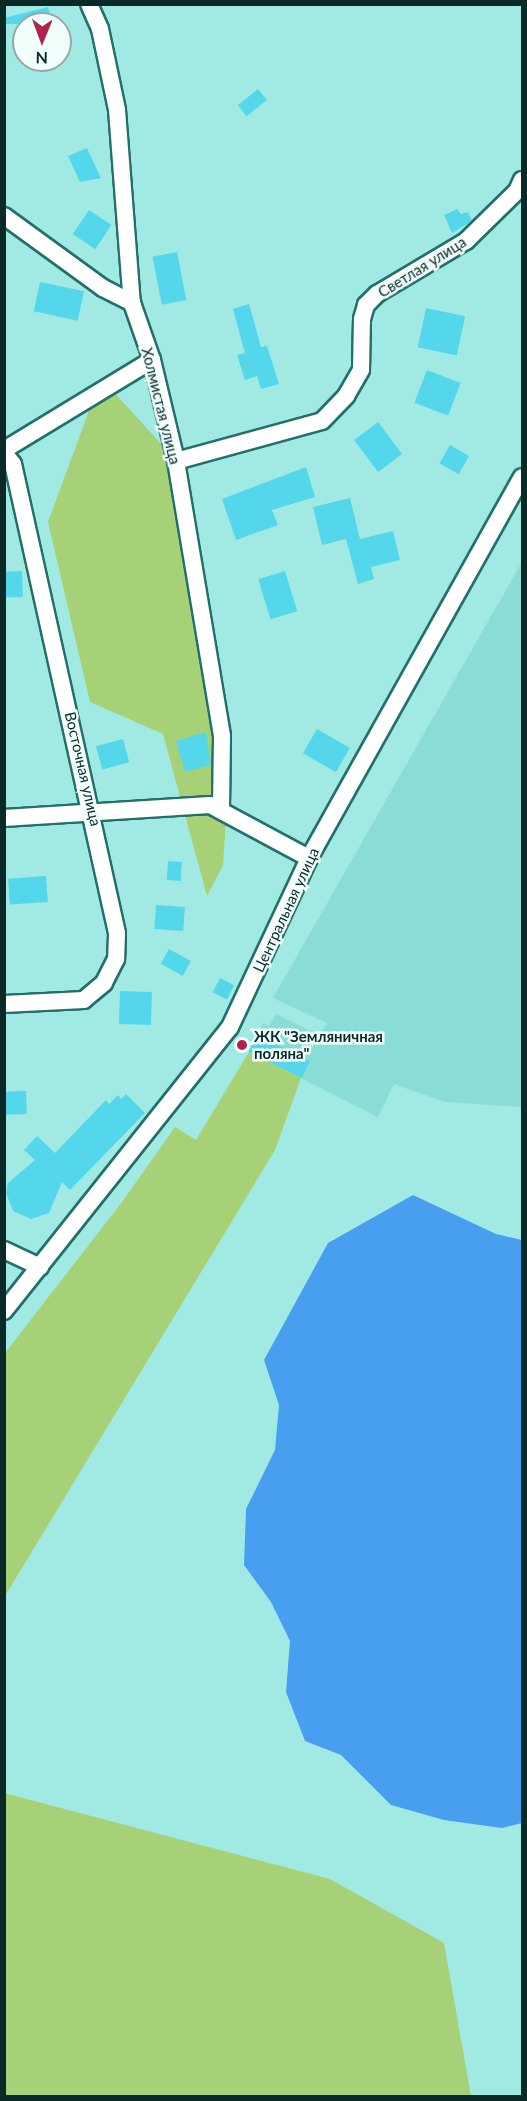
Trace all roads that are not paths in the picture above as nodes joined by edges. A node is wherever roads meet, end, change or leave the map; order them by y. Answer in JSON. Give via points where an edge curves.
{"nodes":[{"id":1,"x":89,"y":4,"type":"edge"},
{"id":2,"x":522,"y":180,"type":"edge"},
{"id":3,"x":4,"y":216,"type":"edge"},
{"id":4,"x":132,"y":303,"type":"junction"},
{"id":5,"x":152,"y":360,"type":"junction"},
{"id":6,"x":4,"y":451,"type":"edge"},
{"id":7,"x":176,"y":461,"type":"junction"},
{"id":8,"x":522,"y":477,"type":"edge"},
{"id":9,"x":221,"y":810,"type":"junction"},
{"id":10,"x":93,"y":813,"type":"junction"},
{"id":11,"x":4,"y":818,"type":"edge"},
{"id":12,"x":309,"y":858,"type":"junction"},
{"id":13,"x":4,"y":1004,"type":"edge"},
{"id":14,"x":4,"y":1251,"type":"edge"},
{"id":15,"x":40,"y":1267,"type":"junction"},
{"id":16,"x":4,"y":1311,"type":"edge"}],
"edges":[{"from":1,"to":4,"type":"street","name":"Холмистая улица","via":[[100,29],[117,110]]},
{"from":2,"to":7,"type":"street","name":"Светлая улица","via":[[517,191],[466,241],[377,294],[366,305],[361,370],[346,396],[322,421],[291,433]]},
{"from":3,"to":4,"type":"street","via":[[94,282]]},
{"from":4,"to":5,"type":"street","name":"Холмистая улица"},
{"from":5,"to":6,"type":"street"},
{"from":5,"to":7,"type":"street","name":"Холмистая улица"},
{"from":6,"to":10,"type":"street","name":"Восточная улица","via":[[13,464]]},
{"from":7,"to":9,"type":"street","name":"Холмистая улица","via":[[222,736]]},
{"from":8,"to":12,"type":"street","name":"Центральная улица"},
{"from":9,"to":10,"type":"street","via":[[210,805]]},
{"from":9,"to":12,"type":"street"},
{"from":10,"to":11,"type":"street"},
{"from":10,"to":13,"type":"street","name":"Восточная улица","via":[[117,934],[116,959],[104,983],[84,1000]]},
{"from":12,"to":15,"type":"street","name":"Центральная улица","via":[[230,1027]]},
{"from":14,"to":15,"type":"street"},
{"from":15,"to":16,"type":"street","name":"Центральная улица"}]}
